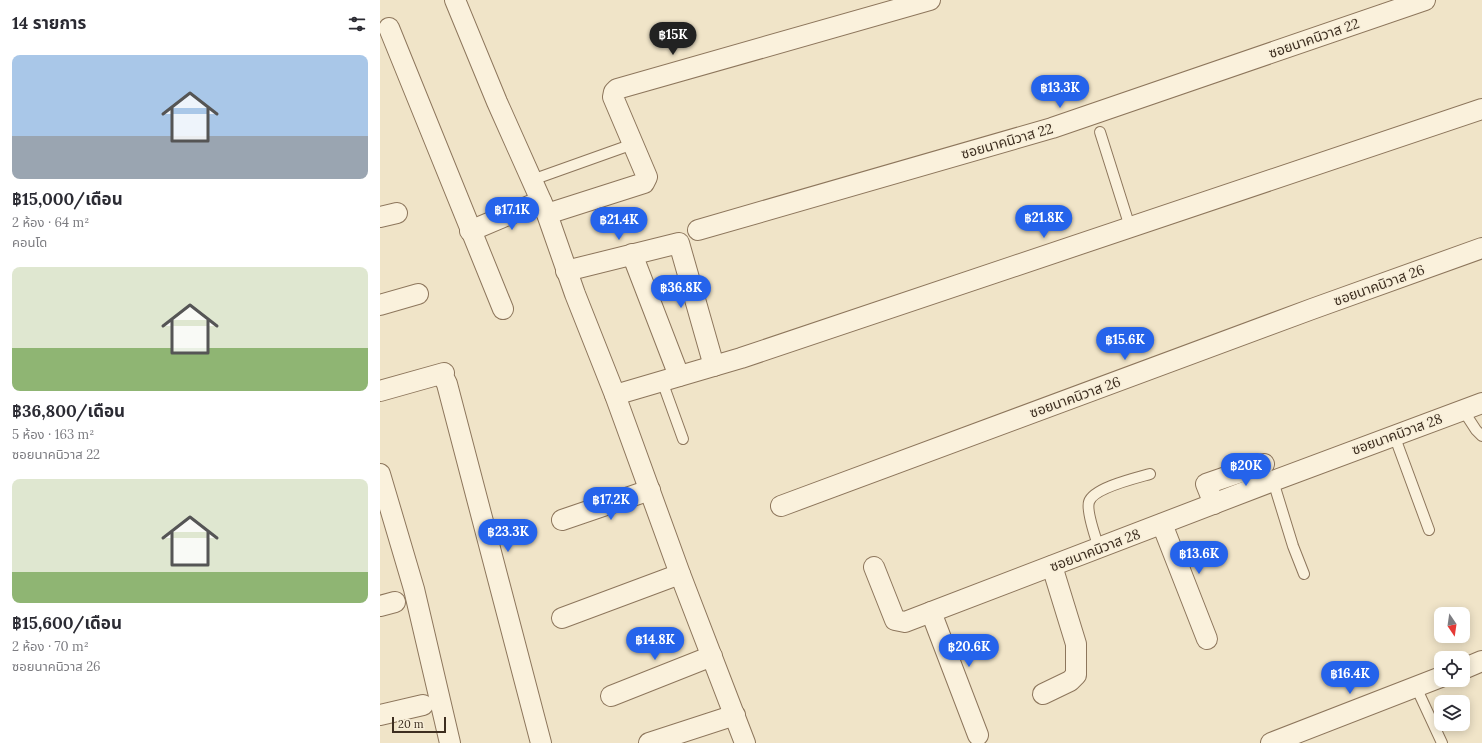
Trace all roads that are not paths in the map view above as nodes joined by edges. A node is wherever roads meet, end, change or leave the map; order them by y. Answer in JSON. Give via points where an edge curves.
{"nodes":[{"id":1,"x":455,"y":0,"type":"edge"},
{"id":2,"x":930,"y":0,"type":"edge"},
{"id":3,"x":1425,"y":0,"type":"edge"},
{"id":4,"x":389,"y":28,"type":"dead end"},
{"id":5,"x":1482,"y":110,"type":"edge"},
{"id":6,"x":1100,"y":132,"type":"dead end"},
{"id":7,"x":633,"y":144,"type":"junction"},
{"id":8,"x":532,"y":180,"type":"junction"},
{"id":9,"x":544,"y":207,"type":"junction"},
{"id":10,"x":1130,"y":227,"type":"junction"},
{"id":11,"x":698,"y":230,"type":"dead end"},
{"id":12,"x":470,"y":231,"type":"junction"},
{"id":13,"x":1482,"y":248,"type":"edge"},
{"id":14,"x":632,"y":254,"type":"junction"},
{"id":15,"x":566,"y":271,"type":"junction"},
{"id":16,"x":418,"y":294,"type":"dead end"},
{"id":17,"x":380,"y":305,"type":"edge"},
{"id":18,"x":503,"y":309,"type":"dead end"},
{"id":19,"x":714,"y":366,"type":"junction"},
{"id":20,"x":671,"y":378,"type":"junction"},
{"id":21,"x":380,"y":391,"type":"edge"},
{"id":22,"x":615,"y":395,"type":"junction"},
{"id":23,"x":1482,"y":403,"type":"edge"},
{"id":24,"x":1463,"y":410,"type":"junction"},
{"id":25,"x":1394,"y":436,"type":"junction"},
{"id":26,"x":1482,"y":436,"type":"edge"},
{"id":27,"x":683,"y":439,"type":"dead end"},
{"id":28,"x":1268,"y":472,"type":"junction"},
{"id":29,"x":380,"y":474,"type":"edge"},
{"id":30,"x":1150,"y":474,"type":"dead end"},
{"id":31,"x":650,"y":490,"type":"junction"},
{"id":32,"x":781,"y":506,"type":"dead end"},
{"id":33,"x":562,"y":520,"type":"dead end"},
{"id":34,"x":1162,"y":524,"type":"junction"},
{"id":35,"x":1429,"y":530,"type":"dead end"},
{"id":36,"x":1099,"y":548,"type":"junction"},
{"id":37,"x":1052,"y":566,"type":"junction"},
{"id":38,"x":874,"y":567,"type":"dead end"},
{"id":39,"x":680,"y":574,"type":"junction"},
{"id":40,"x":1304,"y":574,"type":"dead end"},
{"id":41,"x":931,"y":612,"type":"junction"},
{"id":42,"x":562,"y":618,"type":"dead end"},
{"id":43,"x":1207,"y":639,"type":"dead end"},
{"id":44,"x":712,"y":656,"type":"junction"},
{"id":45,"x":1482,"y":661,"type":"edge"},
{"id":46,"x":1470,"y":665,"type":"edge"},
{"id":47,"x":1434,"y":680,"type":"edge"},
{"id":48,"x":1416,"y":686,"type":"junction"},
{"id":49,"x":1044,"y":694,"type":"dead end"},
{"id":50,"x":611,"y":696,"type":"dead end"},
{"id":51,"x":423,"y":705,"type":"dead end"},
{"id":52,"x":734,"y":715,"type":"junction"},
{"id":53,"x":380,"y":716,"type":"edge"},
{"id":54,"x":978,"y":735,"type":"dead end"},
{"id":55,"x":450,"y":743,"type":"edge"},
{"id":56,"x":541,"y":743,"type":"edge"},
{"id":57,"x":649,"y":743,"type":"edge"},
{"id":58,"x":745,"y":743,"type":"edge"},
{"id":59,"x":1271,"y":743,"type":"edge"},
{"id":60,"x":1442,"y":743,"type":"edge"}],
"edges":[{"from":1,"to":8,"type":"street"},
{"from":2,"to":7,"type":"street","via":[[617,89],[613,97]]},
{"from":3,"to":11,"type":"street","name":"ซอยนาคนิวาส 22","via":[[1052,128]]},
{"from":4,"to":12,"type":"street"},
{"from":5,"to":10,"type":"street"},
{"from":6,"to":10,"type":"lane"},
{"from":7,"to":8,"type":"lane"},
{"from":7,"to":9,"type":"street","via":[[647,178],[644,183]]},
{"from":8,"to":9,"type":"street"},
{"from":9,"to":12,"type":"street"},
{"from":9,"to":15,"type":"street"},
{"from":10,"to":19,"type":"street"},
{"from":12,"to":18,"type":"street"},
{"from":13,"to":32,"type":"street","name":"ซอยนาคนิวาส 26","via":[[1304,311]]},
{"from":14,"to":15,"type":"street"},
{"from":14,"to":19,"type":"street","via":[[679,243]]},
{"from":14,"to":20,"type":"street"},
{"from":15,"to":22,"type":"street"},
{"from":16,"to":17,"type":"street"},
{"from":19,"to":20,"type":"street"},
{"from":20,"to":22,"type":"street"},
{"from":20,"to":27,"type":"lane"},
{"from":21,"to":56,"type":"street","via":[[444,373]]},
{"from":22,"to":31,"type":"street"},
{"from":23,"to":24,"type":"street","name":"ซอยนาคนิวาส 28"},
{"from":24,"to":25,"type":"street","name":"ซอยนาคนิวาส 28"},
{"from":24,"to":26,"type":"lane"},
{"from":25,"to":28,"type":"street","name":"ซอยนาคนิวาส 28"},
{"from":25,"to":35,"type":"lane"},
{"from":28,"to":34,"type":"street","name":"ซอยนาคนิวาส 28","via":[[1214,504]]},
{"from":28,"to":40,"type":"lane"},
{"from":29,"to":55,"type":"street","via":[[414,589]]},
{"from":30,"to":36,"type":"lane","via":[[1100,491],[1092,497],[1088,504]]},
{"from":31,"to":33,"type":"street"},
{"from":31,"to":39,"type":"street"},
{"from":34,"to":36,"type":"street","name":"ซอยนาคนิวาส 28"},
{"from":34,"to":43,"type":"street"},
{"from":36,"to":37,"type":"street","name":"ซอยนาคนิวาส 28"},
{"from":37,"to":41,"type":"street","name":"ซอยนาคนิวาส 28"},
{"from":37,"to":49,"type":"street","via":[[1076,644],[1076,674],[1070,681]]},
{"from":38,"to":41,"type":"street","name":"ซอยนาคนิวาส 28","via":[[895,620],[905,622]]},
{"from":39,"to":42,"type":"street"},
{"from":39,"to":44,"type":"street"},
{"from":41,"to":54,"type":"street"},
{"from":44,"to":50,"type":"street"},
{"from":44,"to":52,"type":"street"},
{"from":45,"to":46,"type":"street"},
{"from":47,"to":48,"type":"street"},
{"from":48,"to":59,"type":"street"},
{"from":48,"to":60,"type":"lane"},
{"from":51,"to":53,"type":"street"},
{"from":52,"to":57,"type":"street"},
{"from":52,"to":58,"type":"street"}]}
